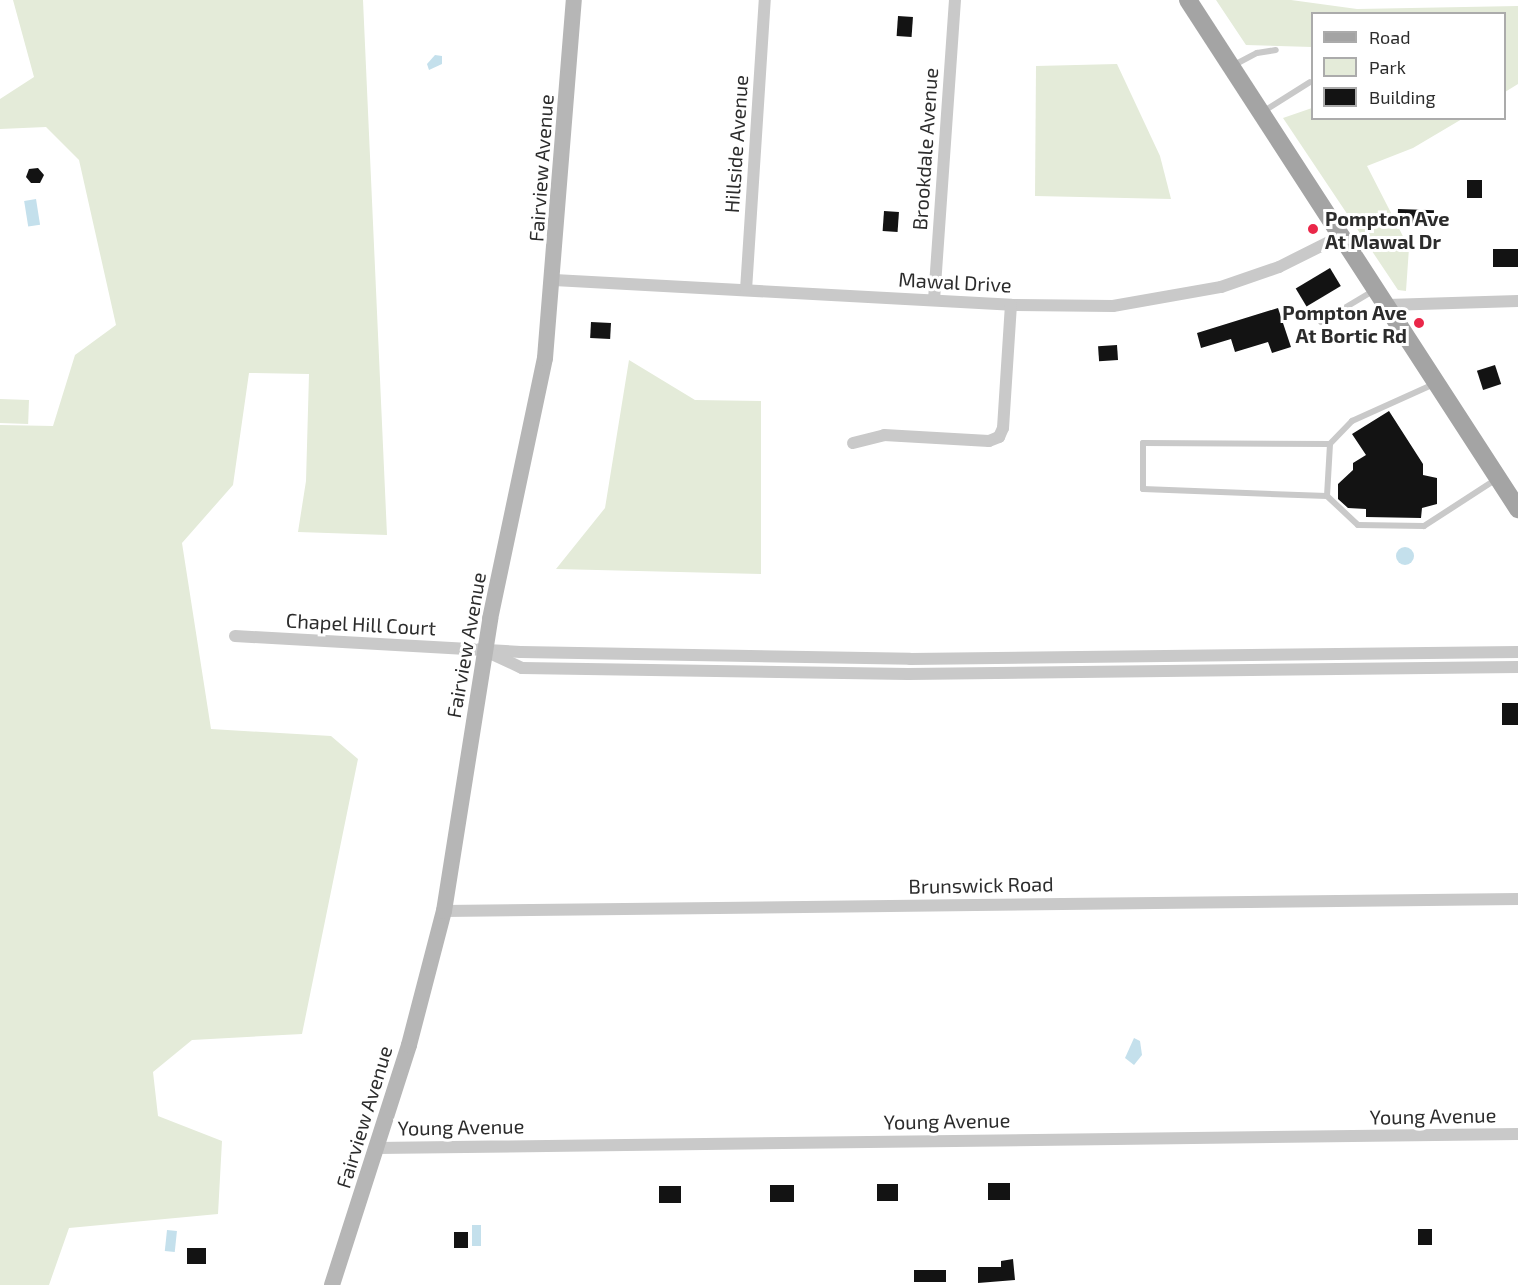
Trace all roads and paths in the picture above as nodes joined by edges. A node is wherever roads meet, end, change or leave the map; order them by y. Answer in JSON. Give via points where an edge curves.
{"nodes":[{"id":1,"x":574,"y":0,"type":"edge"},
{"id":2,"x":765,"y":0,"type":"edge"},
{"id":3,"x":955,"y":0,"type":"edge"},
{"id":4,"x":1188,"y":0,"type":"edge"},
{"id":5,"x":1276,"y":50,"type":"dead end"},
{"id":6,"x":1231,"y":67,"type":"junction"},
{"id":7,"x":1310,"y":82,"type":"dead end"},
{"id":8,"x":1261,"y":113,"type":"junction"},
{"id":9,"x":1341,"y":236,"type":"junction"},
{"id":10,"x":554,"y":280,"type":"junction"},
{"id":11,"x":1376,"y":289,"type":"junction"},
{"id":12,"x":746,"y":290,"type":"junction"},
{"id":13,"x":934,"y":300,"type":"junction"},
{"id":14,"x":1518,"y":301,"type":"edge"},
{"id":15,"x":1011,"y":304,"type":"junction"},
{"id":16,"x":1387,"y":305,"type":"junction"},
{"id":17,"x":1321,"y":322,"type":"dead end"},
{"id":18,"x":1436,"y":383,"type":"junction"},
{"id":19,"x":853,"y":443,"type":"dead end"},
{"id":20,"x":1330,"y":444,"type":"junction"},
{"id":21,"x":1498,"y":478,"type":"junction"},
{"id":22,"x":1327,"y":495,"type":"junction"},
{"id":23,"x":1518,"y":509,"type":"edge"},
{"id":24,"x":235,"y":636,"type":"dead end"},
{"id":25,"x":486,"y":651,"type":"junction"},
{"id":26,"x":1518,"y":652,"type":"edge"},
{"id":27,"x":1422,"y":653,"type":"junction"},
{"id":28,"x":683,"y":655,"type":"junction"},
{"id":29,"x":1233,"y":656,"type":"junction"},
{"id":30,"x":1054,"y":658,"type":"junction"},
{"id":31,"x":867,"y":659,"type":"junction"},
{"id":32,"x":1518,"y":667,"type":"edge"},
{"id":33,"x":1422,"y":668,"type":"junction"},
{"id":34,"x":683,"y":669,"type":"junction"},
{"id":35,"x":1233,"y":670,"type":"junction"},
{"id":36,"x":1054,"y":672,"type":"junction"},
{"id":37,"x":866,"y":673,"type":"junction"},
{"id":38,"x":1518,"y":899,"type":"edge"},
{"id":39,"x":444,"y":911,"type":"junction"},
{"id":40,"x":1518,"y":1134,"type":"edge"},
{"id":41,"x":377,"y":1148,"type":"junction"},
{"id":42,"x":332,"y":1285,"type":"edge"}],
"edges":[{"from":1,"to":10,"type":"main road","name":"Fairview Avenue"},
{"from":2,"to":12,"type":"street","name":"Hillside Avenue"},
{"from":3,"to":13,"type":"street","name":"Brookdale Avenue"},
{"from":4,"to":6,"type":"main road"},
{"from":5,"to":6,"type":"lane","via":[[1257,52]]},
{"from":6,"to":8,"type":"main road"},
{"from":7,"to":8,"type":"lane"},
{"from":8,"to":9,"type":"main road"},
{"from":9,"to":11,"type":"main road"},
{"from":9,"to":15,"type":"street","name":"Mawal Drive","via":[[1279,267],[1191,295],[1113,306]]},
{"from":10,"to":12,"type":"street","name":"Mawal Drive"},
{"from":10,"to":25,"type":"main road","name":"Fairview Avenue","via":[[537,405]]},
{"from":11,"to":16,"type":"main road"},
{"from":11,"to":17,"type":"lane"},
{"from":12,"to":13,"type":"street","name":"Mawal Drive"},
{"from":13,"to":15,"type":"street","name":"Mawal Drive"},
{"from":14,"to":16,"type":"street"},
{"from":15,"to":19,"type":"street","via":[[1003,428],[999,437],[990,441],[884,435]]},
{"from":16,"to":18,"type":"main road"},
{"from":18,"to":20,"type":"lane","via":[[1352,421]]},
{"from":18,"to":21,"type":"main road"},
{"from":20,"to":22,"type":"lane"},
{"from":20,"to":22,"type":"lane","via":[[1143,443],[1143,489]]},
{"from":21,"to":22,"type":"lane","via":[[1424,526],[1358,525]]},
{"from":21,"to":23,"type":"main road"},
{"from":24,"to":25,"type":"street","name":"Chapel Hill Court"},
{"from":25,"to":28,"type":"street","name":"Chapel Hill Court"},
{"from":25,"to":34,"type":"street","via":[[522,668]]},
{"from":25,"to":39,"type":"main road","name":"Fairview Avenue"},
{"from":26,"to":27,"type":"street","name":"Chapel Hill Court"},
{"from":27,"to":29,"type":"street","name":"Chapel Hill Court"},
{"from":27,"to":33,"type":"street"},
{"from":28,"to":31,"type":"street","name":"Chapel Hill Court"},
{"from":28,"to":34,"type":"street"},
{"from":29,"to":30,"type":"street","name":"Chapel Hill Court"},
{"from":29,"to":35,"type":"street"},
{"from":30,"to":31,"type":"street","name":"Chapel Hill Court"},
{"from":30,"to":36,"type":"street"},
{"from":31,"to":37,"type":"street"},
{"from":32,"to":33,"type":"street"},
{"from":33,"to":35,"type":"street"},
{"from":34,"to":37,"type":"street"},
{"from":35,"to":36,"type":"street"},
{"from":36,"to":37,"type":"street"},
{"from":38,"to":39,"type":"street","name":"Brunswick Road"},
{"from":39,"to":41,"type":"main road","name":"Fairview Avenue"},
{"from":40,"to":41,"type":"street","name":"Young Avenue"},
{"from":41,"to":42,"type":"main road","name":"Fairview Avenue"}]}
